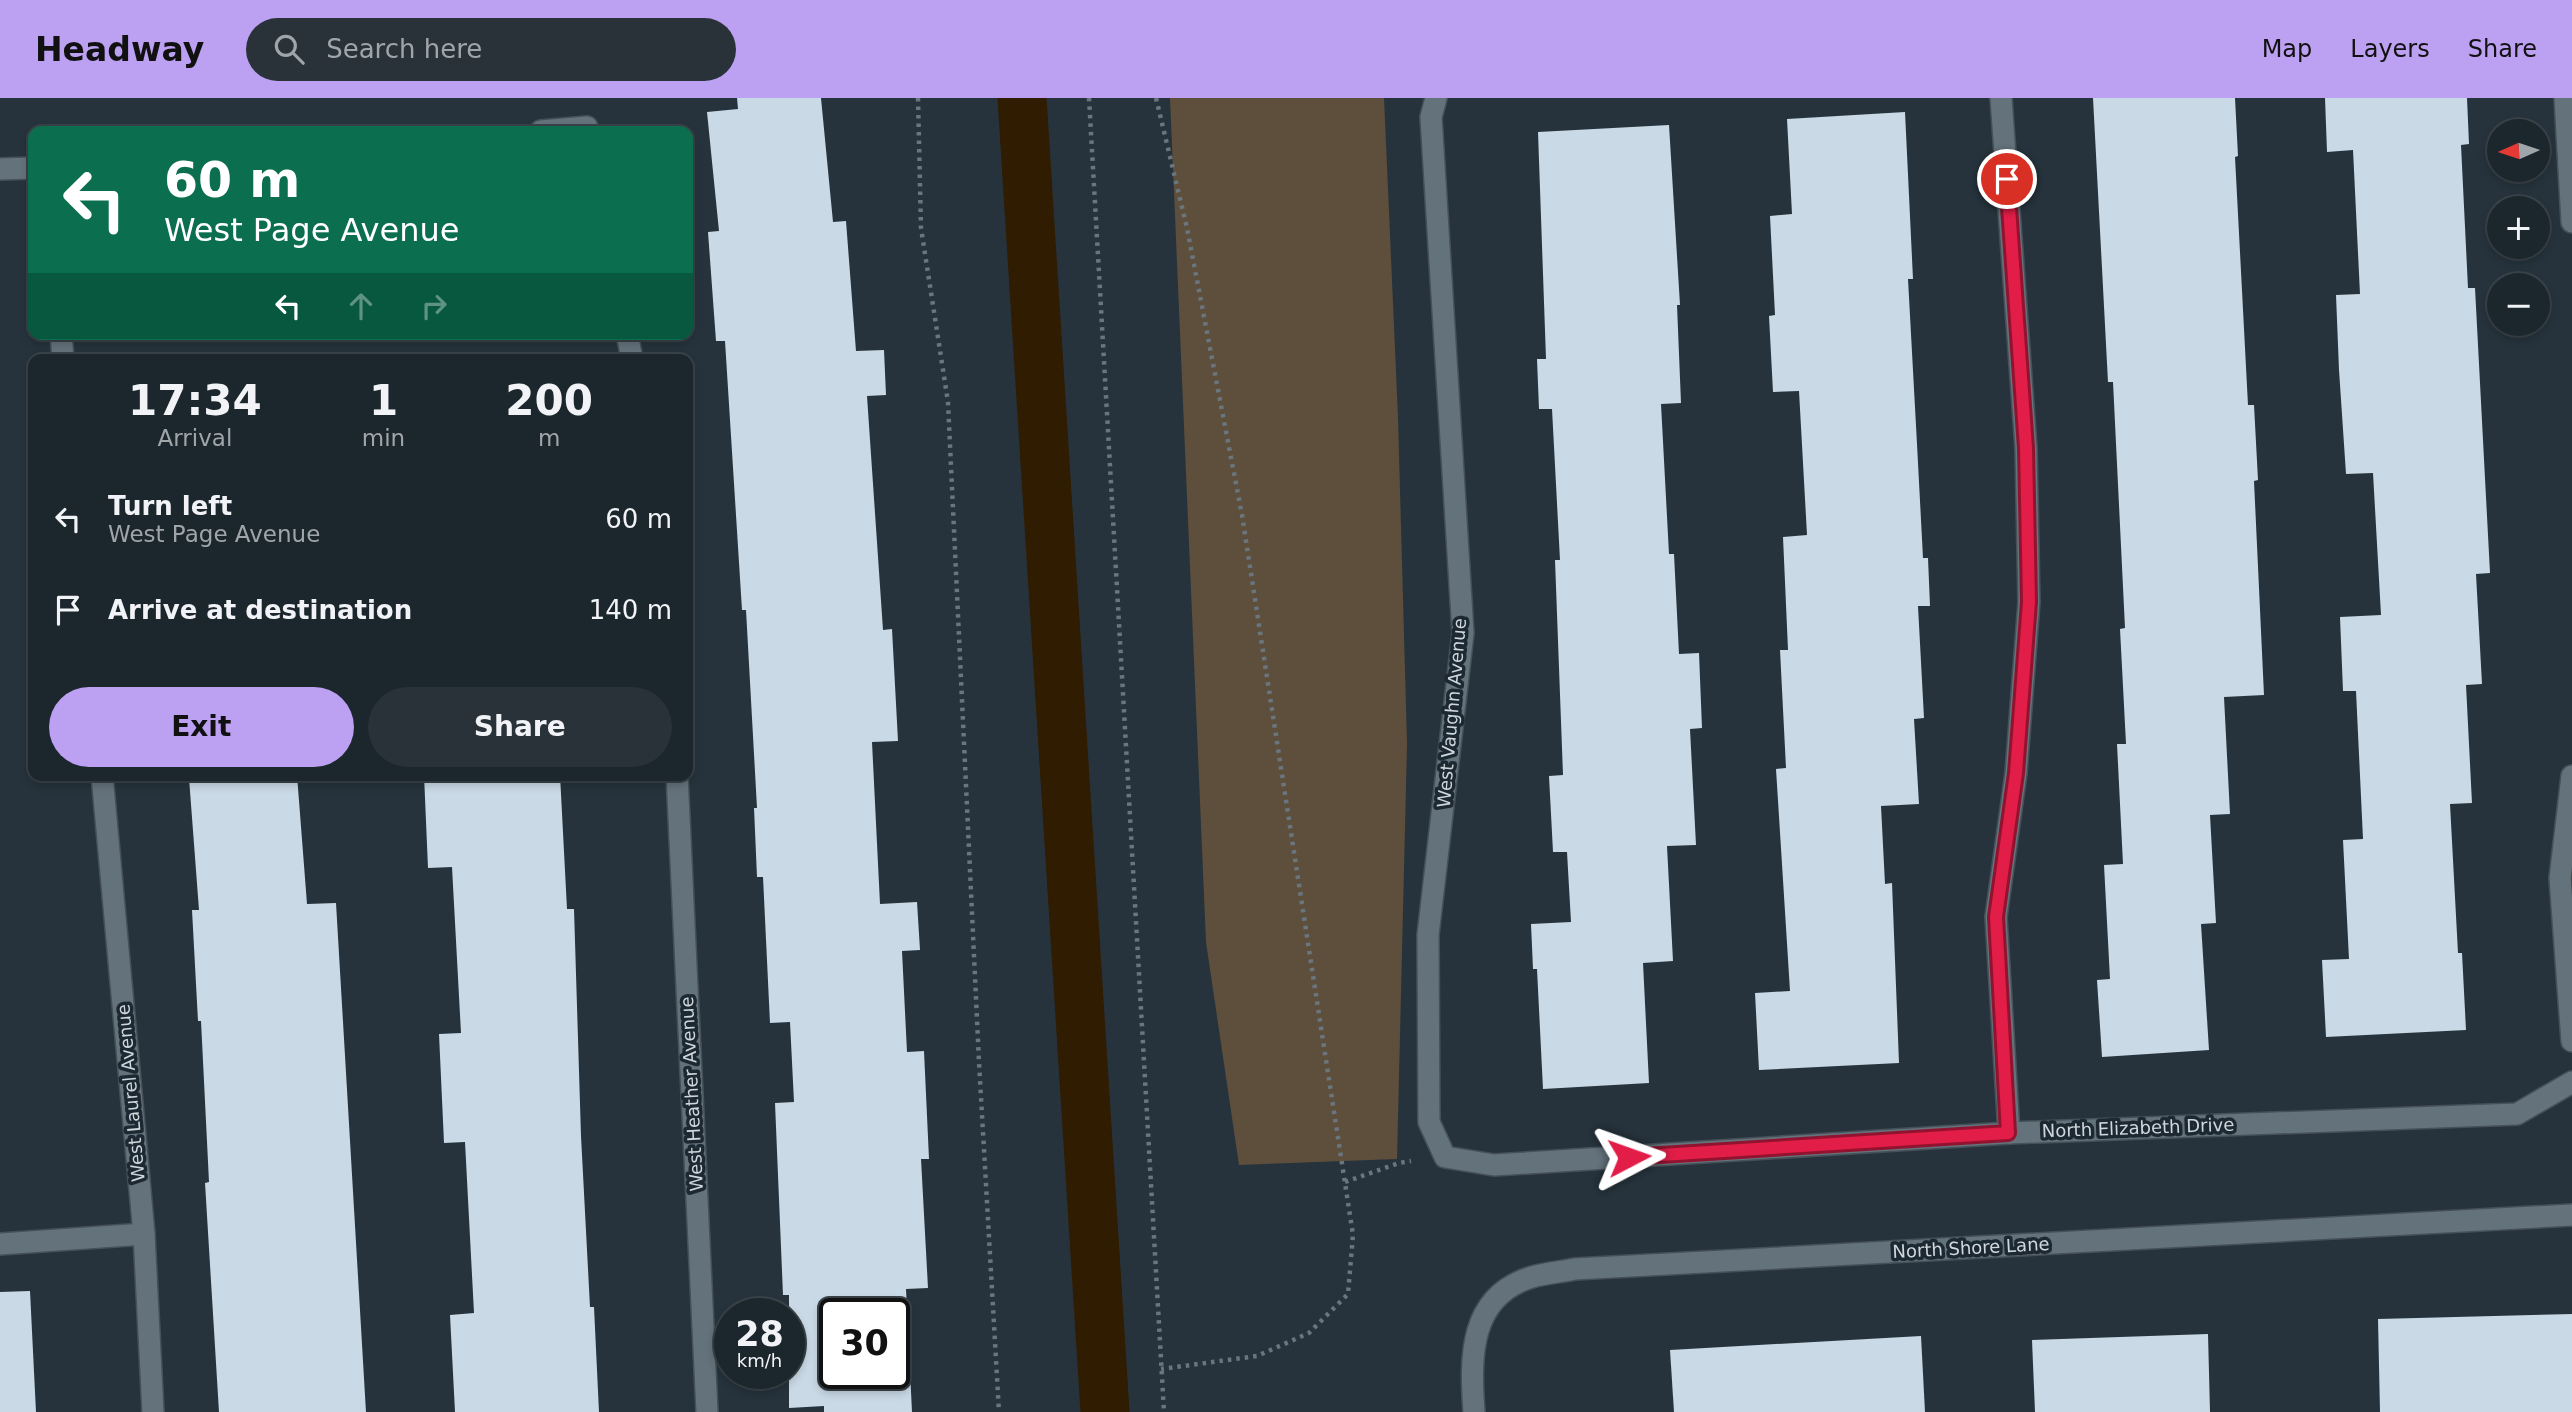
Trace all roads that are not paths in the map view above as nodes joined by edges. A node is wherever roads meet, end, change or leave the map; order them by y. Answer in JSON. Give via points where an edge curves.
{"nodes":[{"id":1,"x":1436,"y":98,"type":"edge"},
{"id":2,"x":2001,"y":98,"type":"edge"},
{"id":3,"x":2566,"y":98,"type":"edge"},
{"id":4,"x":28,"y":168,"type":"edge"},
{"id":5,"x":0,"y":169,"type":"edge"},
{"id":6,"x":2572,"y":222,"type":"edge"},
{"id":7,"x":2572,"y":776,"type":"edge"},
{"id":8,"x":103,"y":781,"type":"edge"},
{"id":9,"x":677,"y":781,"type":"edge"},
{"id":10,"x":2572,"y":1041,"type":"edge"},
{"id":11,"x":2572,"y":1082,"type":"edge"},
{"id":12,"x":2008,"y":1133,"type":"junction"},
{"id":13,"x":1445,"y":1157,"type":"joint"},
{"id":14,"x":2572,"y":1215,"type":"edge"},
{"id":15,"x":145,"y":1234,"type":"junction"},
{"id":16,"x":0,"y":1244,"type":"edge"},
{"id":17,"x":153,"y":1412,"type":"edge"},
{"id":18,"x":707,"y":1412,"type":"edge"},
{"id":19,"x":1474,"y":1412,"type":"edge"}],
"edges":[{"from":1,"to":13,"type":"street","name":"West Vaughn Avenue","via":[[1432,117],[1463,634],[1429,934],[1429,1122]]},
{"from":2,"to":12,"type":"street","via":[[2026,448],[2029,602],[2016,773],[1996,917]]},
{"from":3,"to":6,"type":"street"},
{"from":4,"to":5,"type":"street"},
{"from":7,"to":10,"type":"street","via":[[2560,878]]},
{"from":8,"to":15,"type":"street","name":"West Laurel Avenue"},
{"from":9,"to":18,"type":"street","name":"West Heather Avenue"},
{"from":11,"to":12,"type":"street","name":"North Elizabeth Drive","via":[[2517,1114]]},
{"from":12,"to":13,"type":"street","name":"North Elizabeth Drive","via":[[1494,1165]]},
{"from":14,"to":19,"type":"street","name":"North Shore Lane","via":[[1575,1269],[1532,1277],[1505,1289],[1484,1312],[1472,1362]]},
{"from":15,"to":16,"type":"street"},
{"from":15,"to":17,"type":"street","name":"West Laurel Avenue"}]}
